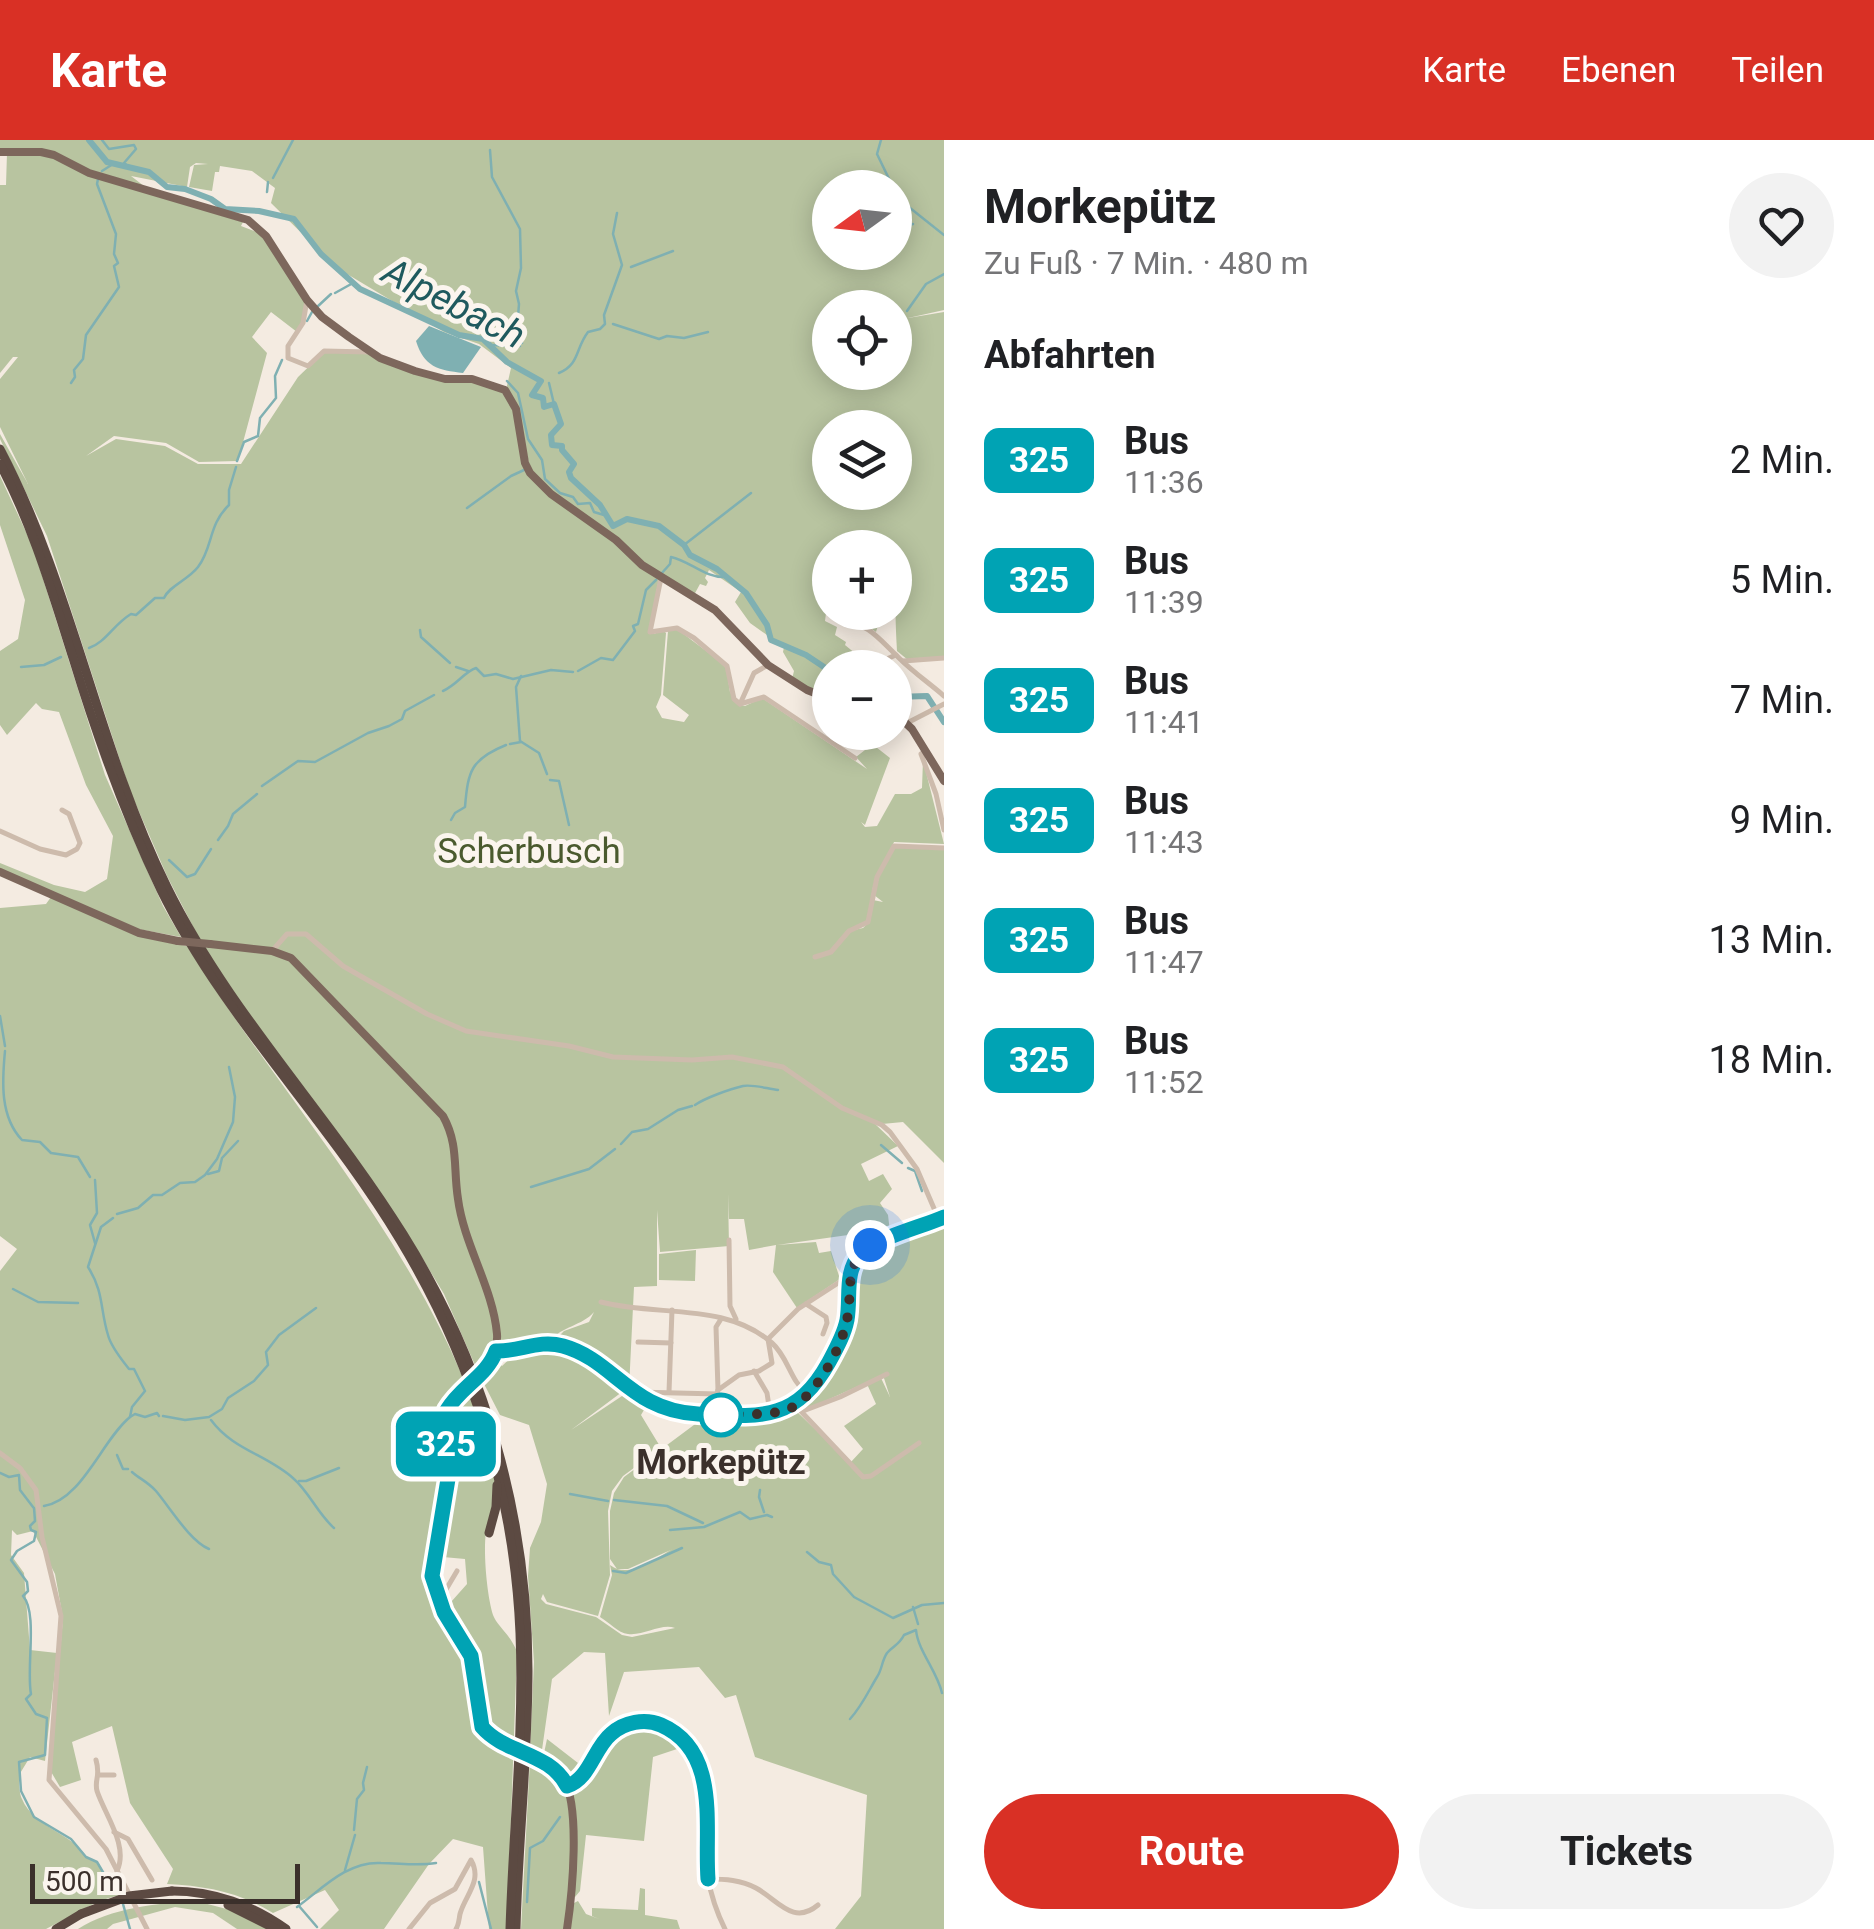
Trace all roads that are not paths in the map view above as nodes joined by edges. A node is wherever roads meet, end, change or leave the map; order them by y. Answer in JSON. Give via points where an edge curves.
{"nodes":[{"id":1,"x":0,"y":152,"type":"edge"},
{"id":2,"x":307,"y":300,"type":"junction"},
{"id":3,"x":373,"y":352,"type":"junction"},
{"id":4,"x":0,"y":450,"type":"edge"},
{"id":5,"x":0,"y":464,"type":"edge"},
{"id":6,"x":661,"y":578,"type":"junction"},
{"id":7,"x":871,"y":630,"type":"edge"},
{"id":8,"x":892,"y":650,"type":"edge"},
{"id":9,"x":944,"y":658,"type":"edge"},
{"id":10,"x":912,"y":659,"type":"edge"},
{"id":11,"x":768,"y":664,"type":"junction"},
{"id":12,"x":912,"y":669,"type":"edge"},
{"id":13,"x":812,"y":692,"type":"edge"},
{"id":14,"x":944,"y":696,"type":"edge"},
{"id":15,"x":740,"y":704,"type":"junction"},
{"id":16,"x":938,"y":706,"type":"edge"},
{"id":17,"x":912,"y":719,"type":"edge"},
{"id":18,"x":912,"y":730,"type":"edge"},
{"id":19,"x":926,"y":752,"type":"junction"},
{"id":20,"x":855,"y":758,"type":"dead end"},
{"id":21,"x":944,"y":780,"type":"edge"},
{"id":22,"x":62,"y":810,"type":"dead end"},
{"id":23,"x":944,"y":830,"type":"edge"},
{"id":24,"x":0,"y":832,"type":"edge"},
{"id":25,"x":944,"y":848,"type":"edge"},
{"id":26,"x":0,"y":872,"type":"edge"},
{"id":27,"x":272,"y":951,"type":"junction"},
{"id":28,"x":816,"y":957,"type":"dead end"},
{"id":29,"x":941,"y":1218,"type":"edge"},
{"id":30,"x":730,"y":1240,"type":"dead end"},
{"id":31,"x":849,"y":1276,"type":"junction"},
{"id":32,"x":601,"y":1302,"type":"dead end"},
{"id":33,"x":806,"y":1304,"type":"junction"},
{"id":34,"x":672,"y":1310,"type":"junction"},
{"id":35,"x":736,"y":1318,"type":"junction"},
{"id":36,"x":721,"y":1319,"type":"junction"},
{"id":37,"x":823,"y":1334,"type":"dead end"},
{"id":38,"x":768,"y":1339,"type":"junction"},
{"id":39,"x":638,"y":1342,"type":"dead end"},
{"id":40,"x":671,"y":1343,"type":"junction"},
{"id":41,"x":496,"y":1351,"type":"junction"},
{"id":42,"x":754,"y":1371,"type":"junction"},
{"id":43,"x":886,"y":1374,"type":"dead end"},
{"id":44,"x":632,"y":1392,"type":"junction"},
{"id":45,"x":669,"y":1392,"type":"junction"},
{"id":46,"x":718,"y":1392,"type":"junction"},
{"id":47,"x":807,"y":1394,"type":"junction"},
{"id":48,"x":796,"y":1405,"type":"junction"},
{"id":49,"x":803,"y":1411,"type":"junction"},
{"id":50,"x":770,"y":1413,"type":"junction"},
{"id":51,"x":709,"y":1415,"type":"junction"},
{"id":52,"x":919,"y":1443,"type":"dead end"},
{"id":53,"x":0,"y":1453,"type":"edge"},
{"id":54,"x":498,"y":1473,"type":"junction"},
{"id":55,"x":489,"y":1533,"type":"dead end"},
{"id":56,"x":456,"y":1571,"type":"dead end"},
{"id":57,"x":440,"y":1600,"type":"junction"},
{"id":58,"x":512,"y":1633,"type":"dead end"},
{"id":59,"x":521,"y":1680,"type":"junction"},
{"id":60,"x":96,"y":1760,"type":"dead end"},
{"id":61,"x":100,"y":1775,"type":"junction"},
{"id":62,"x":114,"y":1775,"type":"dead end"},
{"id":63,"x":567,"y":1786,"type":"junction"},
{"id":64,"x":114,"y":1832,"type":"junction"},
{"id":65,"x":118,"y":1871,"type":"junction"},
{"id":66,"x":708,"y":1879,"type":"junction"},
{"id":67,"x":152,"y":1880,"type":"dead end"},
{"id":68,"x":172,"y":1894,"type":"junction"},
{"id":69,"x":818,"y":1905,"type":"dead end"},
{"id":70,"x":82,"y":1917,"type":"junction"},
{"id":71,"x":56,"y":1929,"type":"edge"},
{"id":72,"x":66,"y":1929,"type":"edge"},
{"id":73,"x":147,"y":1929,"type":"edge"},
{"id":74,"x":276,"y":1929,"type":"edge"},
{"id":75,"x":286,"y":1929,"type":"edge"},
{"id":76,"x":409,"y":1929,"type":"edge"},
{"id":77,"x":456,"y":1929,"type":"edge"},
{"id":78,"x":513,"y":1929,"type":"edge"},
{"id":79,"x":567,"y":1929,"type":"edge"},
{"id":80,"x":724,"y":1929,"type":"edge"}],
"edges":[{"from":1,"to":2,"type":"main road","via":[[41,152],[256,224]]},
{"from":2,"to":3,"type":"main road"},
{"from":2,"to":3,"type":"street","via":[[288,358],[308,366],[324,351]]},
{"from":3,"to":6,"type":"main road","via":[[432,377],[472,379],[505,390],[514,402],[530,473]]},
{"from":4,"to":78,"type":"highway","via":[[41,538],[112,758],[168,889],[245,1014],[404,1234],[455,1327],[480,1390],[517,1531],[526,1614],[526,1764]]},
{"from":5,"to":54,"type":"highway","via":[[45,568],[106,760],[162,892],[239,1018],[399,1238],[461,1358]]},
{"from":6,"to":11,"type":"main road","via":[[715,610]]},
{"from":6,"to":15,"type":"street","via":[[650,632],[677,628],[694,638],[727,666]]},
{"from":7,"to":8,"type":"street"},
{"from":9,"to":10,"type":"street"},
{"from":11,"to":13,"type":"main road"},
{"from":11,"to":15,"type":"street","via":[[754,673]]},
{"from":12,"to":14,"type":"street"},
{"from":15,"to":20,"type":"street","via":[[764,697]]},
{"from":16,"to":17,"type":"street"},
{"from":18,"to":19,"type":"main road"},
{"from":19,"to":21,"type":"main road"},
{"from":19,"to":23,"type":"street","via":[[921,754]]},
{"from":22,"to":24,"type":"street","via":[[80,842],[66,855]]},
{"from":25,"to":28,"type":"street","via":[[894,846],[877,877],[868,922]]},
{"from":26,"to":27,"type":"main road","bridge":true,"via":[[139,933]]},
{"from":27,"to":29,"type":"street","via":[[286,934],[306,934],[343,966],[466,1031],[614,1057],[732,1057],[783,1067],[890,1132]]},
{"from":27,"to":41,"type":"main road","via":[[313,978],[452,1133],[458,1200],[495,1322]]},
{"from":29,"to":31,"type":"street","via":[[870,1245]]},
{"from":30,"to":35,"type":"street","via":[[730,1306]]},
{"from":31,"to":33,"type":"street"},
{"from":31,"to":47,"type":"street","via":[[842,1338]]},
{"from":32,"to":34,"type":"street"},
{"from":33,"to":37,"type":"street","via":[[826,1318]]},
{"from":33,"to":38,"type":"street"},
{"from":34,"to":36,"type":"street"},
{"from":34,"to":40,"type":"street"},
{"from":35,"to":36,"type":"street"},
{"from":35,"to":38,"type":"street"},
{"from":36,"to":46,"type":"street"},
{"from":38,"to":42,"type":"street","via":[[772,1363]]},
{"from":38,"to":47,"type":"street"},
{"from":39,"to":40,"type":"street"},
{"from":40,"to":45,"type":"street"},
{"from":41,"to":44,"type":"street","via":[[538,1343],[566,1347]]},
{"from":41,"to":57,"type":"main road","bridge":true,"via":[[446,1416],[448,1479],[432,1576]]},
{"from":42,"to":46,"type":"street"},
{"from":42,"to":50,"type":"street","via":[[768,1393]]},
{"from":43,"to":49,"type":"street"},
{"from":44,"to":45,"type":"street"},
{"from":44,"to":51,"type":"street","via":[[672,1410]]},
{"from":45,"to":46,"type":"street"},
{"from":46,"to":51,"type":"street"},
{"from":47,"to":48,"type":"street"},
{"from":48,"to":49,"type":"street"},
{"from":48,"to":50,"type":"street"},
{"from":49,"to":52,"type":"street","via":[[862,1478]]},
{"from":50,"to":51,"type":"street"},
{"from":53,"to":65,"type":"street","via":[[36,1490],[61,1616],[49,1780]]},
{"from":54,"to":55,"type":"highway"},
{"from":54,"to":59,"type":"highway","via":[[516,1578]]},
{"from":56,"to":57,"type":"street"},
{"from":57,"to":63,"type":"main road","bridge":true,"via":[[471,1656],[482,1727],[558,1772]]},
{"from":58,"to":59,"type":"highway"},
{"from":59,"to":78,"type":"highway"},
{"from":60,"to":61,"type":"street"},
{"from":61,"to":62,"type":"street"},
{"from":61,"to":64,"type":"street","via":[[96,1789]]},
{"from":63,"to":66,"type":"street","via":[[580,1780],[614,1731],[642,1721],[676,1732],[694,1757],[707,1798]]},
{"from":63,"to":79,"type":"main road","via":[[573,1857]]},
{"from":64,"to":65,"type":"street"},
{"from":64,"to":67,"type":"street","via":[[128,1839]]},
{"from":65,"to":73,"type":"street"},
{"from":66,"to":69,"type":"street","via":[[742,1882],[794,1914]]},
{"from":66,"to":80,"type":"street"},
{"from":68,"to":70,"type":"highway","bridge":true,"via":[[130,1896]]},
{"from":68,"to":74,"type":"highway","via":[[218,1902]]},
{"from":68,"to":75,"type":"highway","via":[[241,1904]]},
{"from":70,"to":71,"type":"highway"},
{"from":70,"to":72,"type":"highway"},
{"from":76,"to":77,"type":"street","via":[[430,1903],[455,1889],[470,1860],[472,1890]]}]}
